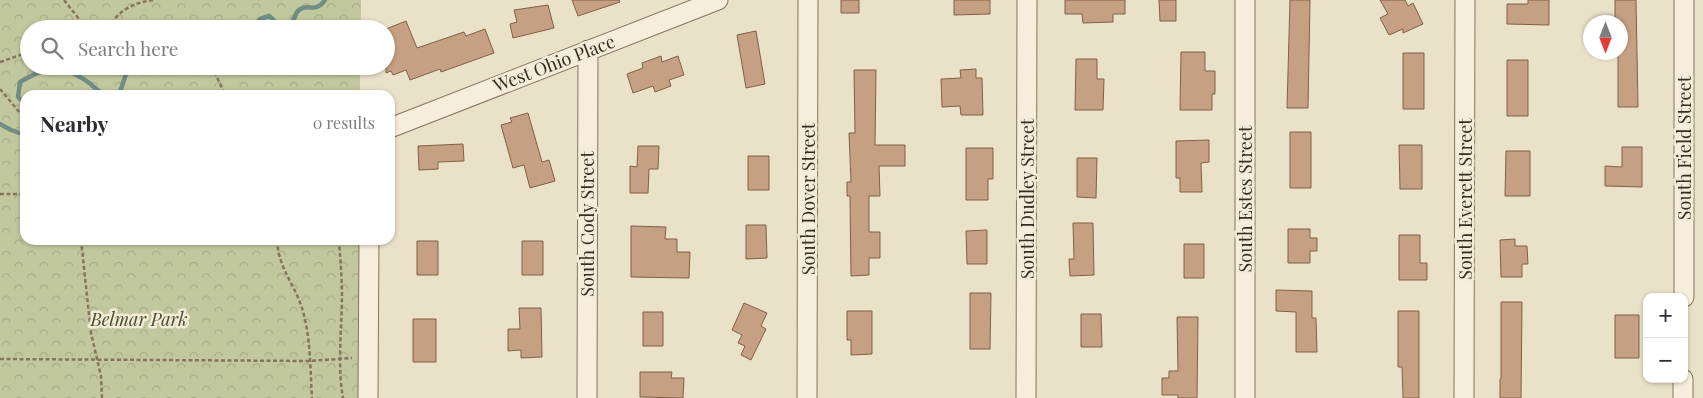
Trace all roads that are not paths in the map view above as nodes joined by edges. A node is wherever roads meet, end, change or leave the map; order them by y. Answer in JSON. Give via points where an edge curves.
{"nodes":[{"id":1,"x":718,"y":0,"type":"edge"},
{"id":2,"x":808,"y":0,"type":"edge"},
{"id":3,"x":1027,"y":0,"type":"edge"},
{"id":4,"x":1245,"y":0,"type":"edge"},
{"id":5,"x":1465,"y":0,"type":"edge"},
{"id":6,"x":1684,"y":0,"type":"edge"},
{"id":7,"x":588,"y":50,"type":"junction"},
{"id":8,"x":395,"y":126,"type":"edge"},
{"id":9,"x":369,"y":245,"type":"edge"},
{"id":10,"x":1684,"y":293,"type":"edge"},
{"id":11,"x":1683,"y":383,"type":"edge"},
{"id":12,"x":368,"y":398,"type":"edge"},
{"id":13,"x":587,"y":398,"type":"edge"},
{"id":14,"x":807,"y":398,"type":"edge"},
{"id":15,"x":1026,"y":398,"type":"edge"},
{"id":16,"x":1245,"y":398,"type":"edge"},
{"id":17,"x":1464,"y":398,"type":"edge"},
{"id":18,"x":1683,"y":398,"type":"edge"}],
"edges":[{"from":1,"to":7,"type":"street","name":"West Ohio Place"},
{"from":2,"to":14,"type":"street","name":"South Dover Street"},
{"from":3,"to":15,"type":"street","name":"South Dudley Street"},
{"from":4,"to":16,"type":"street","name":"South Estes Street"},
{"from":5,"to":17,"type":"street","name":"South Everett Street"},
{"from":6,"to":10,"type":"street","name":"South Field Street"},
{"from":7,"to":8,"type":"street","name":"West Ohio Place"},
{"from":7,"to":13,"type":"street","name":"South Cody Street"},
{"from":9,"to":12,"type":"street"},
{"from":11,"to":18,"type":"street"}]}
